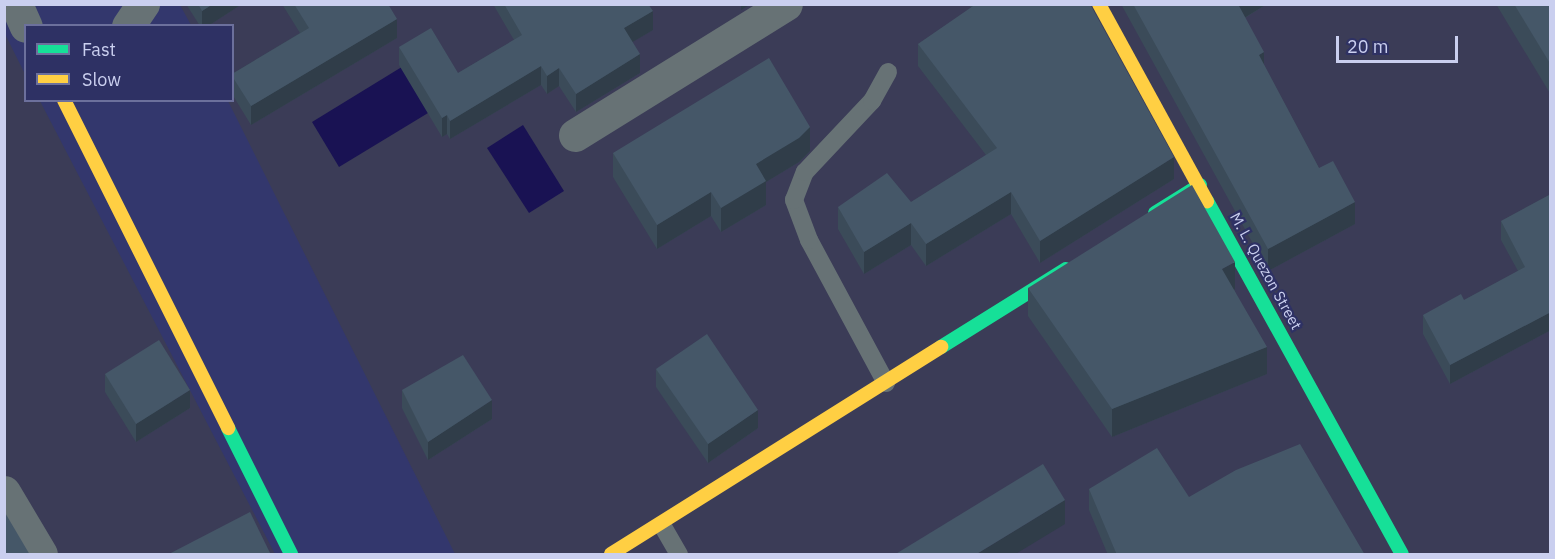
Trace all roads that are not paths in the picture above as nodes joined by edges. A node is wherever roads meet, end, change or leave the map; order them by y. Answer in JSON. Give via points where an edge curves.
{"nodes":[{"id":1,"x":16,"y":4,"type":"edge"},
{"id":2,"x":143,"y":4,"type":"edge"},
{"id":3,"x":786,"y":4,"type":"edge"},
{"id":4,"x":1099,"y":4,"type":"edge"},
{"id":5,"x":25,"y":24,"type":"edge"},
{"id":6,"x":129,"y":24,"type":"edge"},
{"id":7,"x":888,"y":72,"type":"dead end"},
{"id":8,"x":65,"y":102,"type":"edge"},
{"id":9,"x":574,"y":135,"type":"dead end"},
{"id":10,"x":1200,"y":185,"type":"junction"},
{"id":11,"x":1139,"y":223,"type":"edge"},
{"id":12,"x":1078,"y":261,"type":"edge"},
{"id":13,"x":886,"y":382,"type":"junction"},
{"id":14,"x":4,"y":492,"type":"edge"},
{"id":15,"x":662,"y":525,"type":"junction"},
{"id":16,"x":41,"y":555,"type":"edge"},
{"id":17,"x":291,"y":555,"type":"edge"},
{"id":18,"x":611,"y":555,"type":"edge"},
{"id":19,"x":679,"y":555,"type":"edge"},
{"id":20,"x":1402,"y":555,"type":"edge"}],
"edges":[{"from":1,"to":5,"type":"street"},
{"from":2,"to":6,"type":"street"},
{"from":3,"to":9,"type":"street"},
{"from":4,"to":10,"type":"street","name":"M. L. Quezon Street"},
{"from":7,"to":13,"type":"lane","via":[[872,101],[805,172],[794,200],[809,240]]},
{"from":8,"to":17,"type":"street"},
{"from":10,"to":11,"type":"street"},
{"from":10,"to":20,"type":"street","name":"M. L. Quezon Street"},
{"from":12,"to":13,"type":"street"},
{"from":13,"to":15,"type":"street"},
{"from":14,"to":16,"type":"street"},
{"from":15,"to":18,"type":"street"},
{"from":15,"to":19,"type":"lane"}]}
